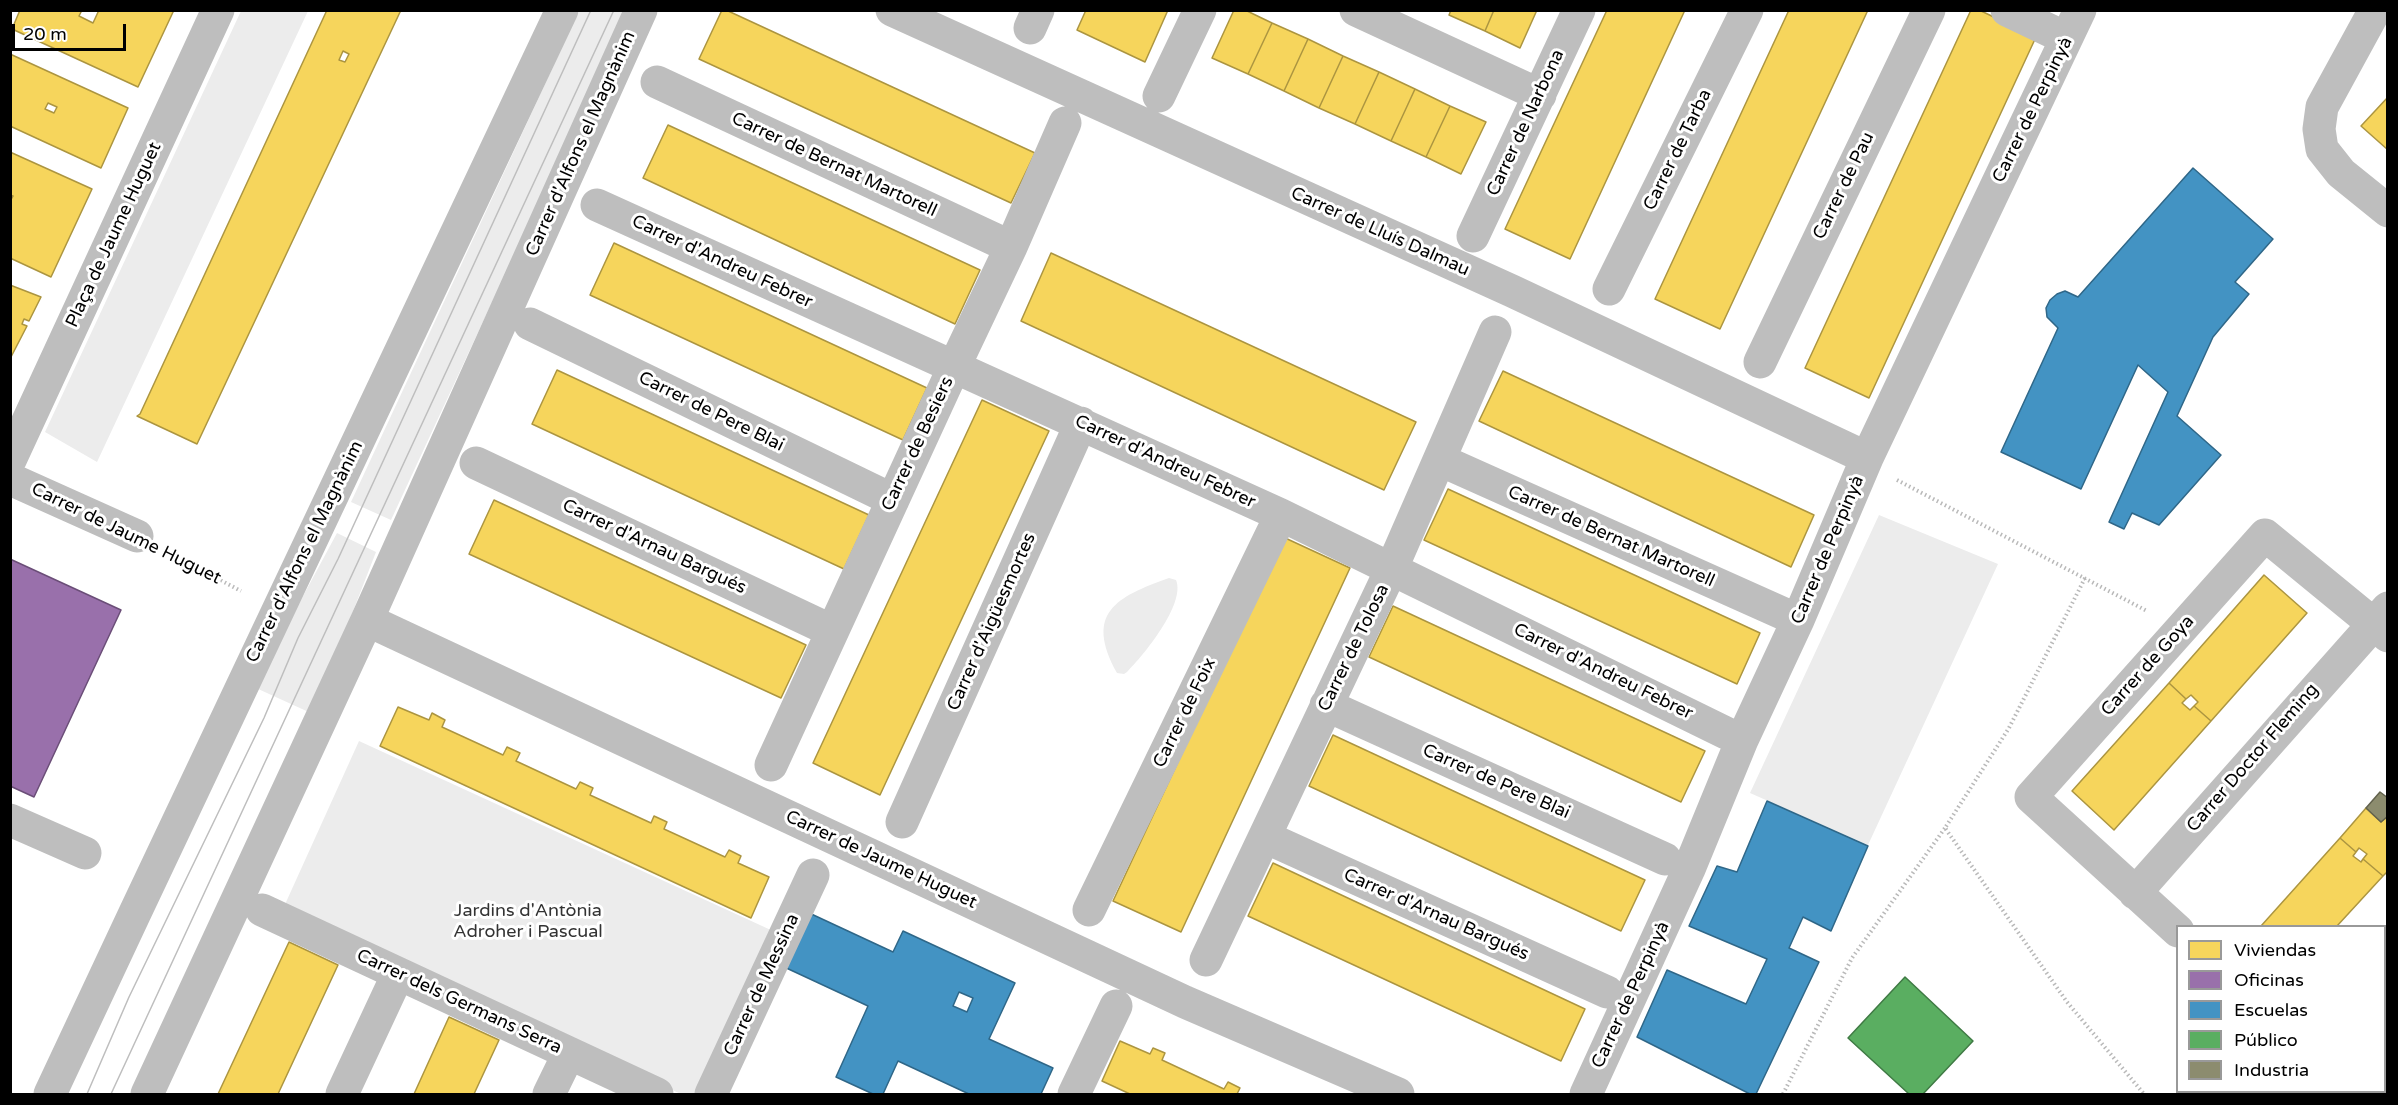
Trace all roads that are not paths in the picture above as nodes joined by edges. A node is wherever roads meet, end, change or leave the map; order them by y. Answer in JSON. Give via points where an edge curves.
{"nodes":[{"id":1,"x":218,"y":10,"type":"edge"},
{"id":2,"x":562,"y":10,"type":"edge"},
{"id":3,"x":641,"y":10,"type":"edge"},
{"id":4,"x":892,"y":10,"type":"edge"},
{"id":5,"x":1200,"y":10,"type":"edge"},
{"id":6,"x":1356,"y":10,"type":"edge"},
{"id":7,"x":1579,"y":10,"type":"edge"},
{"id":8,"x":1747,"y":10,"type":"edge"},
{"id":9,"x":1929,"y":10,"type":"edge"},
{"id":10,"x":2007,"y":10,"type":"edge"},
{"id":11,"x":2080,"y":10,"type":"edge"},
{"id":12,"x":2375,"y":10,"type":"edge"},
{"id":13,"x":2051,"y":31,"type":"dead end"},
{"id":14,"x":657,"y":82,"type":"dead end"},
{"id":15,"x":1540,"y":95,"type":"junction"},
{"id":16,"x":1159,"y":96,"type":"dead end"},
{"id":17,"x":1065,"y":123,"type":"dead end"},
{"id":18,"x":597,"y":204,"type":"dead end"},
{"id":19,"x":2388,"y":211,"type":"edge"},
{"id":20,"x":1473,"y":236,"type":"dead end"},
{"id":21,"x":1011,"y":247,"type":"junction"},
{"id":22,"x":1610,"y":289,"type":"dead end"},
{"id":23,"x":530,"y":324,"type":"dead end"},
{"id":24,"x":1495,"y":332,"type":"dead end"},
{"id":25,"x":1760,"y":362,"type":"dead end"},
{"id":26,"x":954,"y":367,"type":"junction"},
{"id":27,"x":1081,"y":423,"type":"junction"},
{"id":28,"x":10,"y":460,"type":"edge"},
{"id":29,"x":1440,"y":460,"type":"junction"},
{"id":30,"x":476,"y":463,"type":"dead end"},
{"id":31,"x":1878,"y":467,"type":"junction"},
{"id":32,"x":10,"y":479,"type":"edge"},
{"id":33,"x":893,"y":501,"type":"junction"},
{"id":34,"x":1281,"y":515,"type":"junction"},
{"id":35,"x":136,"y":536,"type":"road end"},
{"id":36,"x":1392,"y":570,"type":"junction"},
{"id":37,"x":1782,"y":613,"type":"dead end"},
{"id":38,"x":367,"y":620,"type":"junction"},
{"id":39,"x":2383,"y":622,"type":"edge"},
{"id":40,"x":832,"y":631,"type":"junction"},
{"id":41,"x":1326,"y":705,"type":"junction"},
{"id":42,"x":1726,"y":733,"type":"dead end"},
{"id":43,"x":771,"y":765,"type":"dead end"},
{"id":44,"x":10,"y":820,"type":"edge"},
{"id":45,"x":902,"y":822,"type":"dead end"},
{"id":46,"x":1265,"y":837,"type":"junction"},
{"id":47,"x":85,"y":853,"type":"dead end"},
{"id":48,"x":1665,"y":859,"type":"dead end"},
{"id":49,"x":813,"y":875,"type":"dead end"},
{"id":50,"x":2135,"y":893,"type":"junction"},
{"id":51,"x":262,"y":910,"type":"dead end"},
{"id":52,"x":1089,"y":910,"type":"dead end"},
{"id":53,"x":2176,"y":929,"type":"edge"},
{"id":54,"x":1206,"y":960,"type":"dead end"},
{"id":55,"x":398,"y":974,"type":"junction"},
{"id":56,"x":1607,"y":992,"type":"dead end"},
{"id":57,"x":1116,"y":1006,"type":"dead end"},
{"id":58,"x":569,"y":1053,"type":"junction"},
{"id":59,"x":50,"y":1095,"type":"edge"},
{"id":60,"x":147,"y":1095,"type":"edge"},
{"id":61,"x":342,"y":1095,"type":"edge"},
{"id":62,"x":549,"y":1095,"type":"edge"},
{"id":63,"x":657,"y":1095,"type":"edge"},
{"id":64,"x":711,"y":1095,"type":"edge"},
{"id":65,"x":1074,"y":1095,"type":"edge"},
{"id":66,"x":1398,"y":1095,"type":"edge"},
{"id":67,"x":1586,"y":1095,"type":"edge"}],
"edges":[{"from":1,"to":28,"type":"street","name":"Plaça de Jaume Huguet"},
{"from":2,"to":59,"type":"street","name":"Carrer d'Alfons el Magnànim"},
{"from":3,"to":38,"type":"street","name":"Carrer d'Alfons el Magnànim"},
{"from":4,"to":31,"type":"street","name":"Carrer de Lluís Dalmau","via":[[1512,291]]},
{"from":5,"to":16,"type":"street"},
{"from":6,"to":15,"type":"street"},
{"from":7,"to":15,"type":"street","name":"Carrer de Narbona"},
{"from":8,"to":22,"type":"street","name":"Carrer de Tarba"},
{"from":9,"to":25,"type":"street","name":"Carrer de Pau"},
{"from":10,"to":13,"type":"street"},
{"from":11,"to":31,"type":"street","name":"Carrer de Perpinyà"},
{"from":12,"to":19,"type":"street","via":[[2322,107],[2319,129],[2322,149],[2341,173]]},
{"from":14,"to":21,"type":"street","name":"Carrer de Bernat Martorell"},
{"from":15,"to":20,"type":"street","name":"Carrer de Narbona"},
{"from":17,"to":21,"type":"street","name":"Carrer de Besiers"},
{"from":18,"to":26,"type":"street","name":"Carrer d'Andreu Febrer"},
{"from":21,"to":26,"type":"street","name":"Carrer de Besiers"},
{"from":23,"to":33,"type":"street","name":"Carrer de Pere Blai"},
{"from":24,"to":29,"type":"street","name":"Carrer de Tolosa"},
{"from":26,"to":27,"type":"street","name":"Carrer d'Andreu Febrer"},
{"from":26,"to":33,"type":"street","name":"Carrer de Besiers"},
{"from":27,"to":34,"type":"street","name":"Carrer d'Andreu Febrer"},
{"from":27,"to":45,"type":"street","name":"Carrer d'Aigüesmortes"},
{"from":29,"to":36,"type":"street","name":"Carrer de Tolosa"},
{"from":29,"to":37,"type":"street","name":"Carrer de Bernat Martorell"},
{"from":30,"to":40,"type":"street","name":"Carrer d'Arnau Bargués"},
{"from":31,"to":67,"type":"street","name":"Carrer de Perpinyà","via":[[1798,620],[1742,740],[1689,869]]},
{"from":32,"to":35,"type":"street","name":"Carrer de Jaume Huguet"},
{"from":33,"to":40,"type":"street","name":"Carrer de Besiers"},
{"from":34,"to":36,"type":"street","name":"Carrer d'Andreu Febrer"},
{"from":34,"to":52,"type":"street","name":"Carrer de Foix"},
{"from":36,"to":41,"type":"street","name":"Carrer de Tolosa"},
{"from":36,"to":42,"type":"street","name":"Carrer d'Andreu Febrer"},
{"from":38,"to":60,"type":"street","name":"Carrer d'Alfons el Magnànim"},
{"from":38,"to":66,"type":"street","name":"Carrer de Jaume Huguet","via":[[1185,1002]]},
{"from":39,"to":50,"type":"street","name":"Carrer Doctor Fleming"},
{"from":39,"to":50,"type":"street","name":"Carrer de Goya","via":[[2265,535],[2031,797]]},
{"from":40,"to":43,"type":"street","name":"Carrer de Besiers"},
{"from":41,"to":46,"type":"street","name":"Carrer de Tolosa"},
{"from":41,"to":48,"type":"street","name":"Carrer de Pere Blai"},
{"from":44,"to":47,"type":"street"},
{"from":46,"to":54,"type":"street","name":"Carrer de Tolosa"},
{"from":46,"to":56,"type":"street","name":"Carrer d'Arnau Bargués"},
{"from":49,"to":64,"type":"street","name":"Carrer de Messina"},
{"from":50,"to":53,"type":"street"},
{"from":51,"to":55,"type":"street","name":"Carrer dels Germans Serra"},
{"from":55,"to":58,"type":"street","name":"Carrer dels Germans Serra"},
{"from":55,"to":61,"type":"street"},
{"from":57,"to":65,"type":"street"},
{"from":58,"to":62,"type":"street"},
{"from":58,"to":63,"type":"street","name":"Carrer dels Germans Serra"}]}
